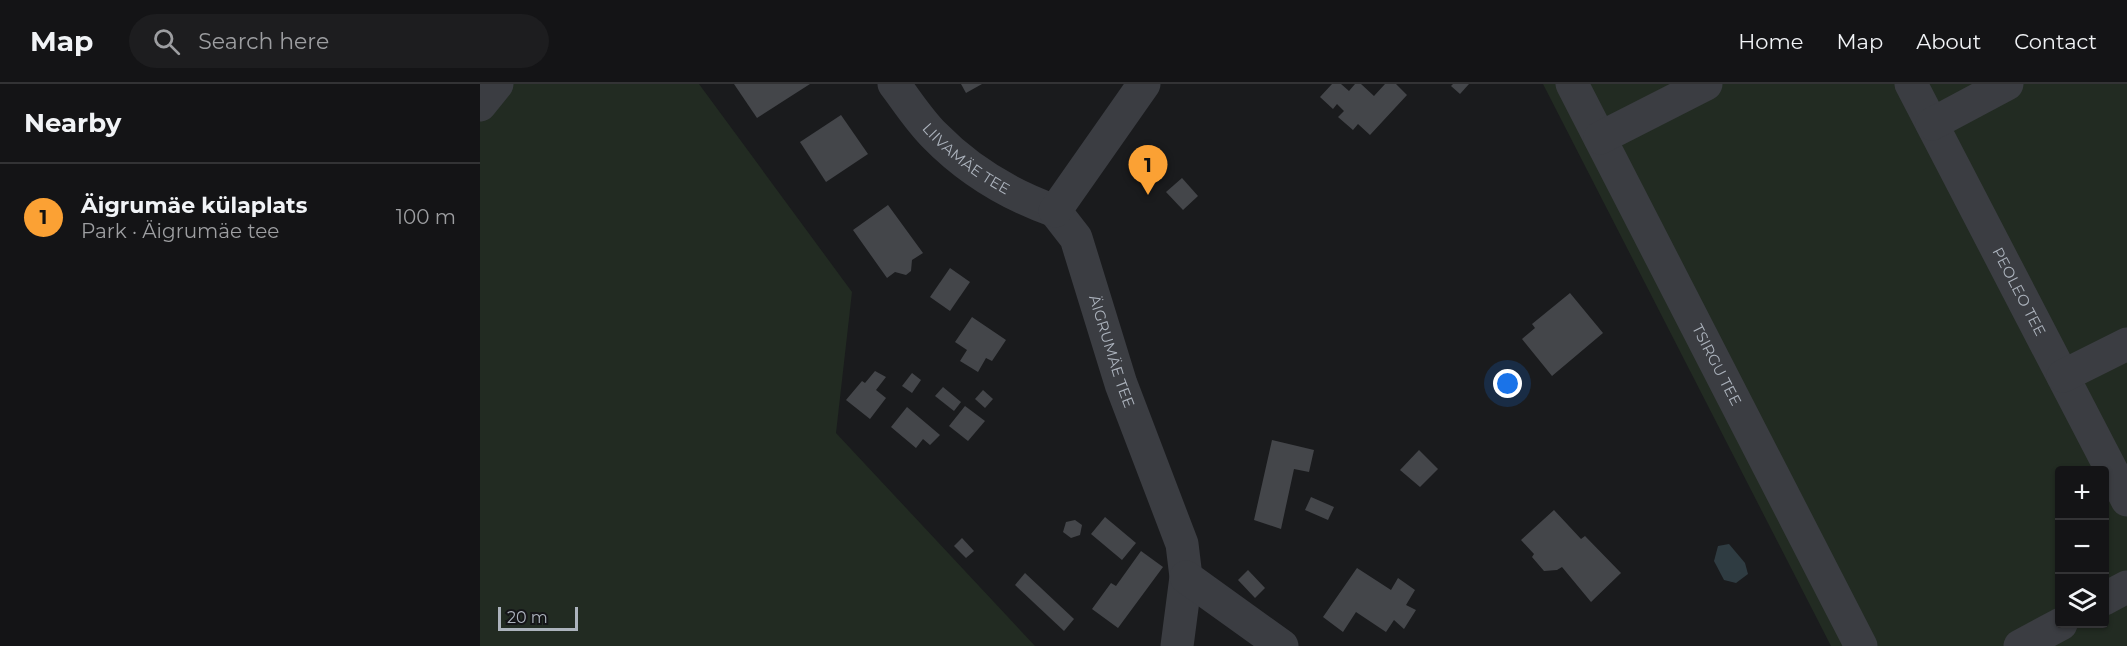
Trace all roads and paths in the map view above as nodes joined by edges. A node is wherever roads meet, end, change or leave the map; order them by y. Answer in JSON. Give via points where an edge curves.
{"nodes":[{"id":1,"x":497,"y":84,"type":"edge"},
{"id":2,"x":894,"y":84,"type":"edge"},
{"id":3,"x":1144,"y":84,"type":"edge"},
{"id":4,"x":1572,"y":84,"type":"edge"},
{"id":5,"x":1706,"y":84,"type":"edge"},
{"id":6,"x":1911,"y":84,"type":"edge"},
{"id":7,"x":2007,"y":84,"type":"edge"},
{"id":8,"x":480,"y":105,"type":"edge"},
{"id":9,"x":1932,"y":124,"type":"junction"},
{"id":10,"x":1600,"y":138,"type":"junction"},
{"id":11,"x":1055,"y":211,"type":"junction"},
{"id":12,"x":2127,"y":344,"type":"edge"},
{"id":13,"x":2063,"y":376,"type":"junction"},
{"id":14,"x":2127,"y":500,"type":"edge"},
{"id":15,"x":1186,"y":577,"type":"junction"},
{"id":16,"x":2127,"y":587,"type":"edge"},
{"id":17,"x":2109,"y":596,"type":"edge"},
{"id":18,"x":2059,"y":633,"type":"edge"},
{"id":19,"x":1177,"y":646,"type":"edge"},
{"id":20,"x":1282,"y":646,"type":"edge"},
{"id":21,"x":1861,"y":646,"type":"edge"},
{"id":22,"x":2020,"y":646,"type":"edge"}],
"edges":[{"from":1,"to":8,"type":"street"},
{"from":2,"to":11,"type":"street","name":"LIIVAMÄE TEE","via":[[934,135],[976,171],[1018,198]]},
{"from":3,"to":11,"type":"street"},
{"from":4,"to":10,"type":"street","name":"TSIRGU TEE"},
{"from":5,"to":10,"type":"street"},
{"from":6,"to":9,"type":"street","name":"PEOLEO TEE"},
{"from":7,"to":9,"type":"street"},
{"from":9,"to":13,"type":"street","name":"PEOLEO TEE"},
{"from":10,"to":21,"type":"street","name":"TSIRGU TEE"},
{"from":11,"to":15,"type":"street","name":"ÄIGRUMÄE TEE","via":[[1076,238],[1121,384],[1179,535]]},
{"from":12,"to":13,"type":"street"},
{"from":13,"to":14,"type":"street","name":"PEOLEO TEE"},
{"from":15,"to":19,"type":"street","name":"ÄIGRUMÄE TEE"},
{"from":15,"to":20,"type":"street"},
{"from":16,"to":17,"type":"street"},
{"from":18,"to":22,"type":"street"}]}
